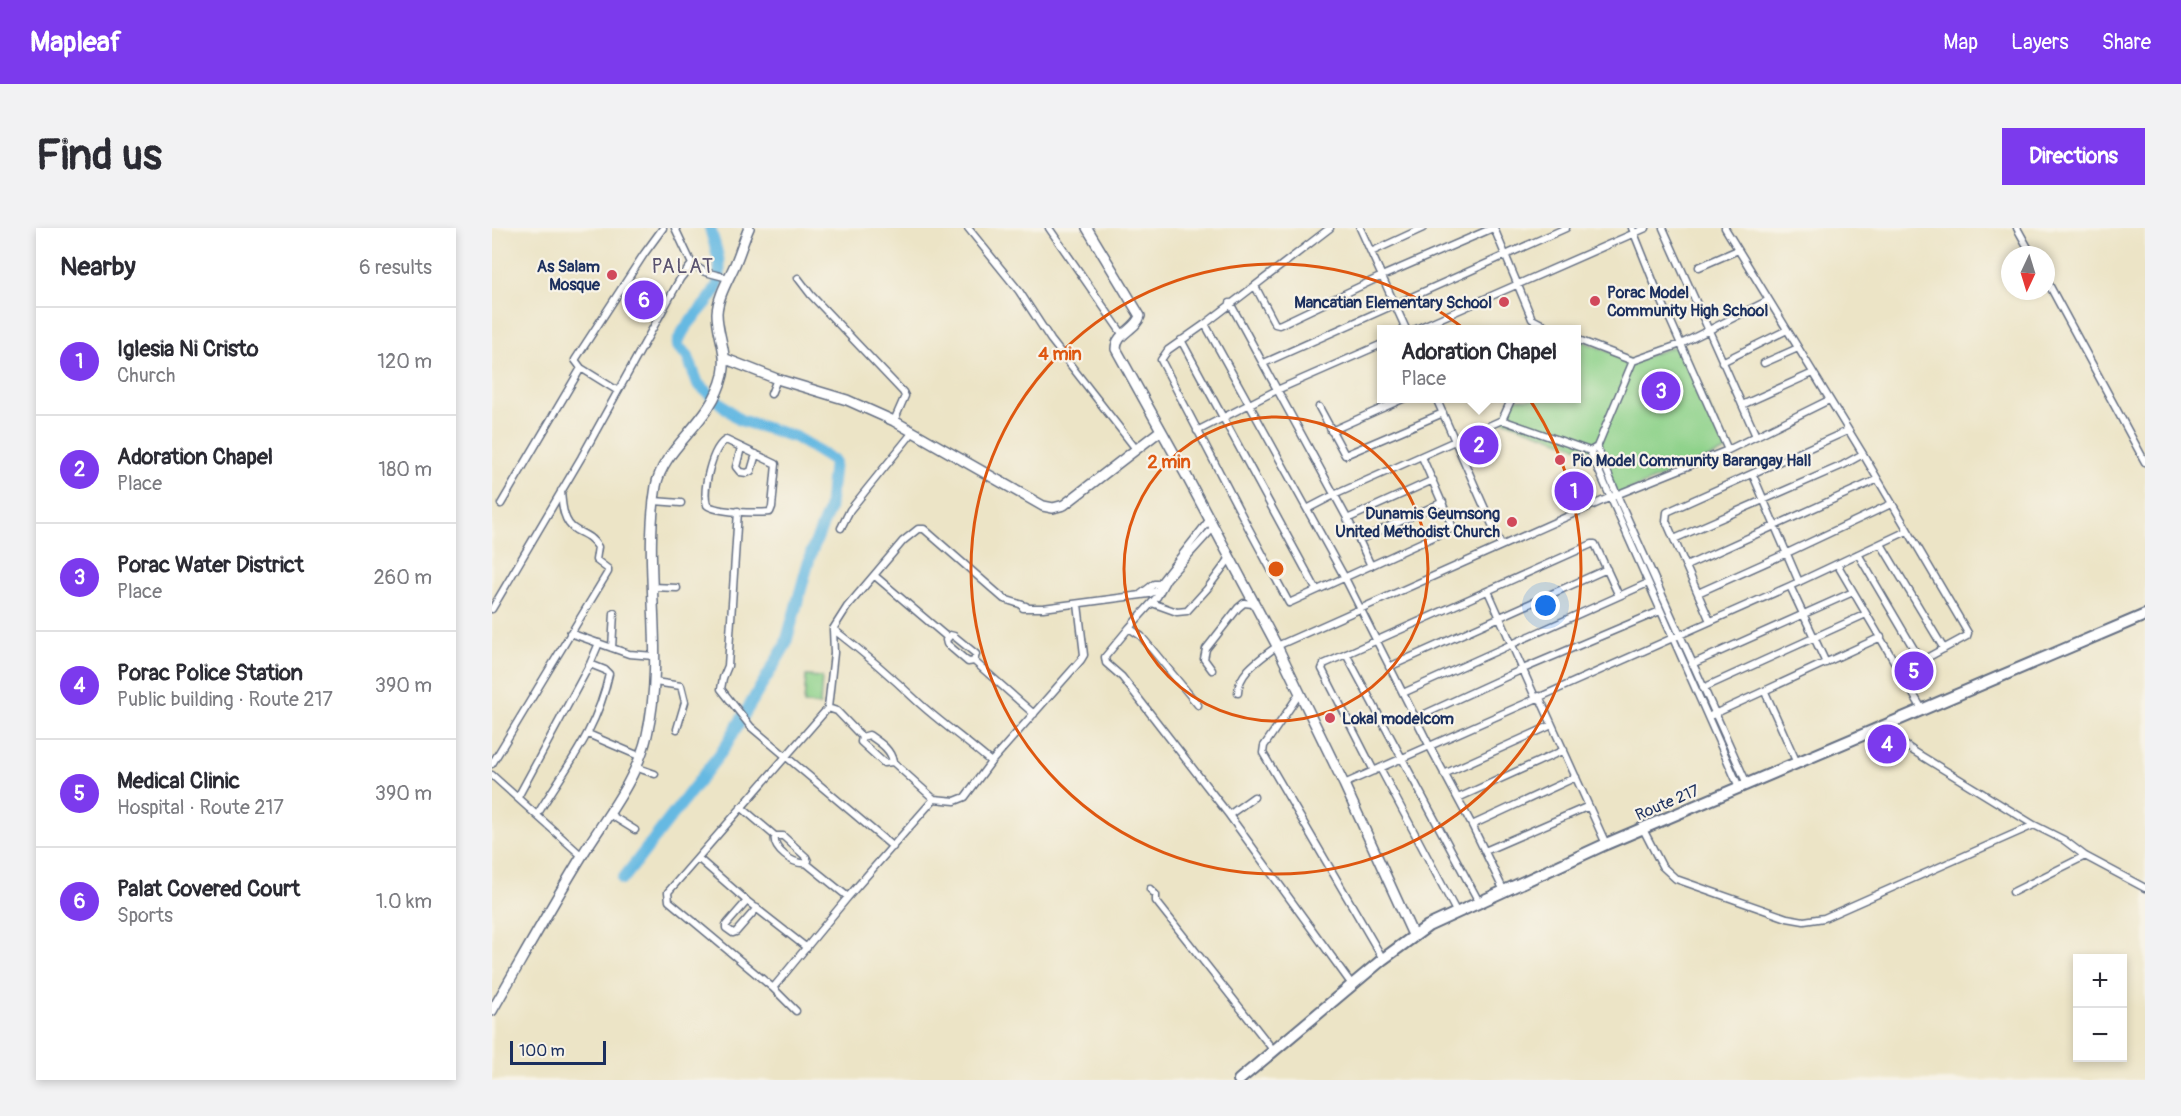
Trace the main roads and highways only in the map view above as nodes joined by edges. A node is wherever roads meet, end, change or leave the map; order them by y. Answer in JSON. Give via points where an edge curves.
{"nodes":[{"id":1,"x":2145,"y":615,"type":"edge"},
{"id":2,"x":1239,"y":1080,"type":"edge"}],
"edges":[{"from":1,"to":2,"type":"main road","name":"Route 217","via":[[1606,844],[1413,935]]}]}
